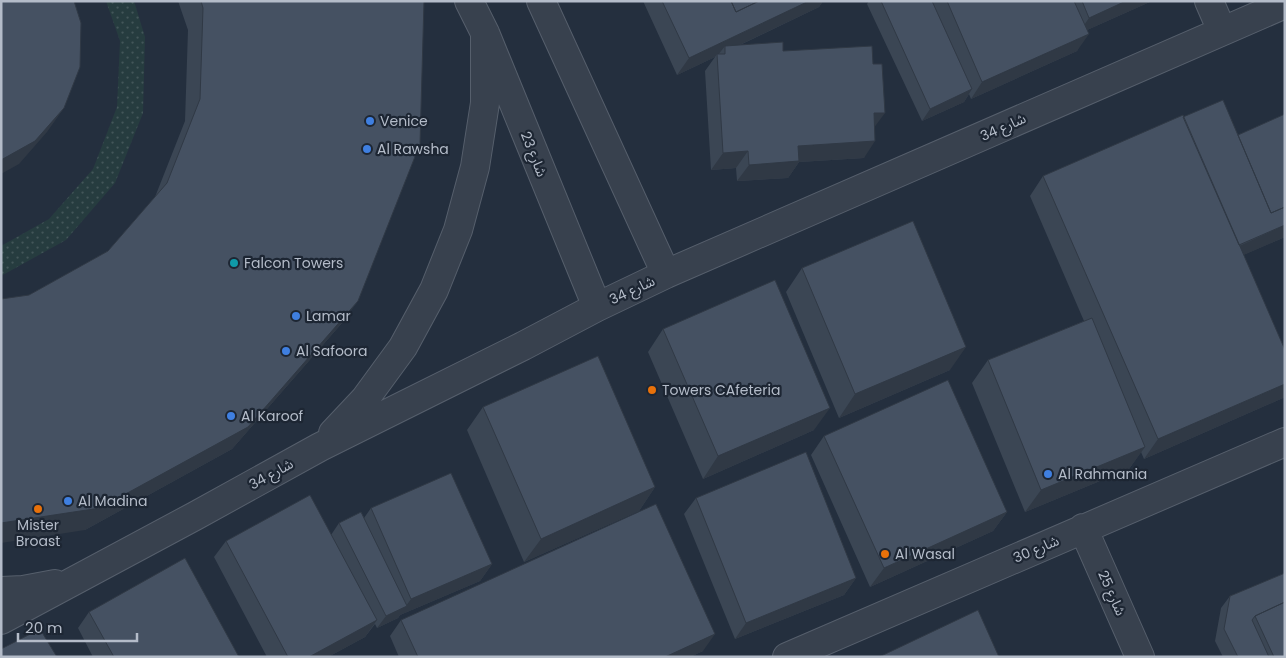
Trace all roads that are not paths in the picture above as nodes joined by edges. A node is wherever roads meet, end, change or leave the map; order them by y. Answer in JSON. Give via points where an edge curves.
{"nodes":[{"id":1,"x":469,"y":1,"type":"edge"},
{"id":2,"x":541,"y":1,"type":"edge"},
{"id":3,"x":1209,"y":1,"type":"edge"},
{"id":4,"x":1285,"y":4,"type":"edge"},
{"id":5,"x":1222,"y":31,"type":"junction"},
{"id":6,"x":485,"y":33,"type":"junction"},
{"id":7,"x":666,"y":274,"type":"junction"},
{"id":8,"x":597,"y":307,"type":"junction"},
{"id":9,"x":1285,"y":442,"type":"edge"},
{"id":10,"x":320,"y":447,"type":"junction"},
{"id":11,"x":1083,"y":528,"type":"junction"},
{"id":12,"x":76,"y":580,"type":"junction"},
{"id":13,"x":1,"y":591,"type":"edge"},
{"id":14,"x":1,"y":620,"type":"edge"},
{"id":15,"x":787,"y":657,"type":"edge"},
{"id":16,"x":1140,"y":657,"type":"edge"}],
"edges":[{"from":1,"to":6,"type":"street","name":"شارع 23"},
{"from":2,"to":7,"type":"street"},
{"from":3,"to":5,"type":"street"},
{"from":4,"to":5,"type":"street","name":"شارع 34"},
{"from":5,"to":7,"type":"street","name":"شارع 34"},
{"from":6,"to":8,"type":"street","name":"شارع 23"},
{"from":6,"to":10,"type":"street","via":[[485,103],[475,167],[458,230],[434,290],[402,347],[364,399]]},
{"from":7,"to":8,"type":"street","name":"شارع 34"},
{"from":8,"to":10,"type":"street","name":"شارع 34"},
{"from":9,"to":11,"type":"street","name":"شارع 30"},
{"from":10,"to":12,"type":"street","name":"شارع 34"},
{"from":11,"to":15,"type":"street","name":"شارع 30"},
{"from":11,"to":16,"type":"street","name":"شارع 25"},
{"from":12,"to":13,"type":"street"},
{"from":12,"to":14,"type":"street","name":"شارع 34"}]}
